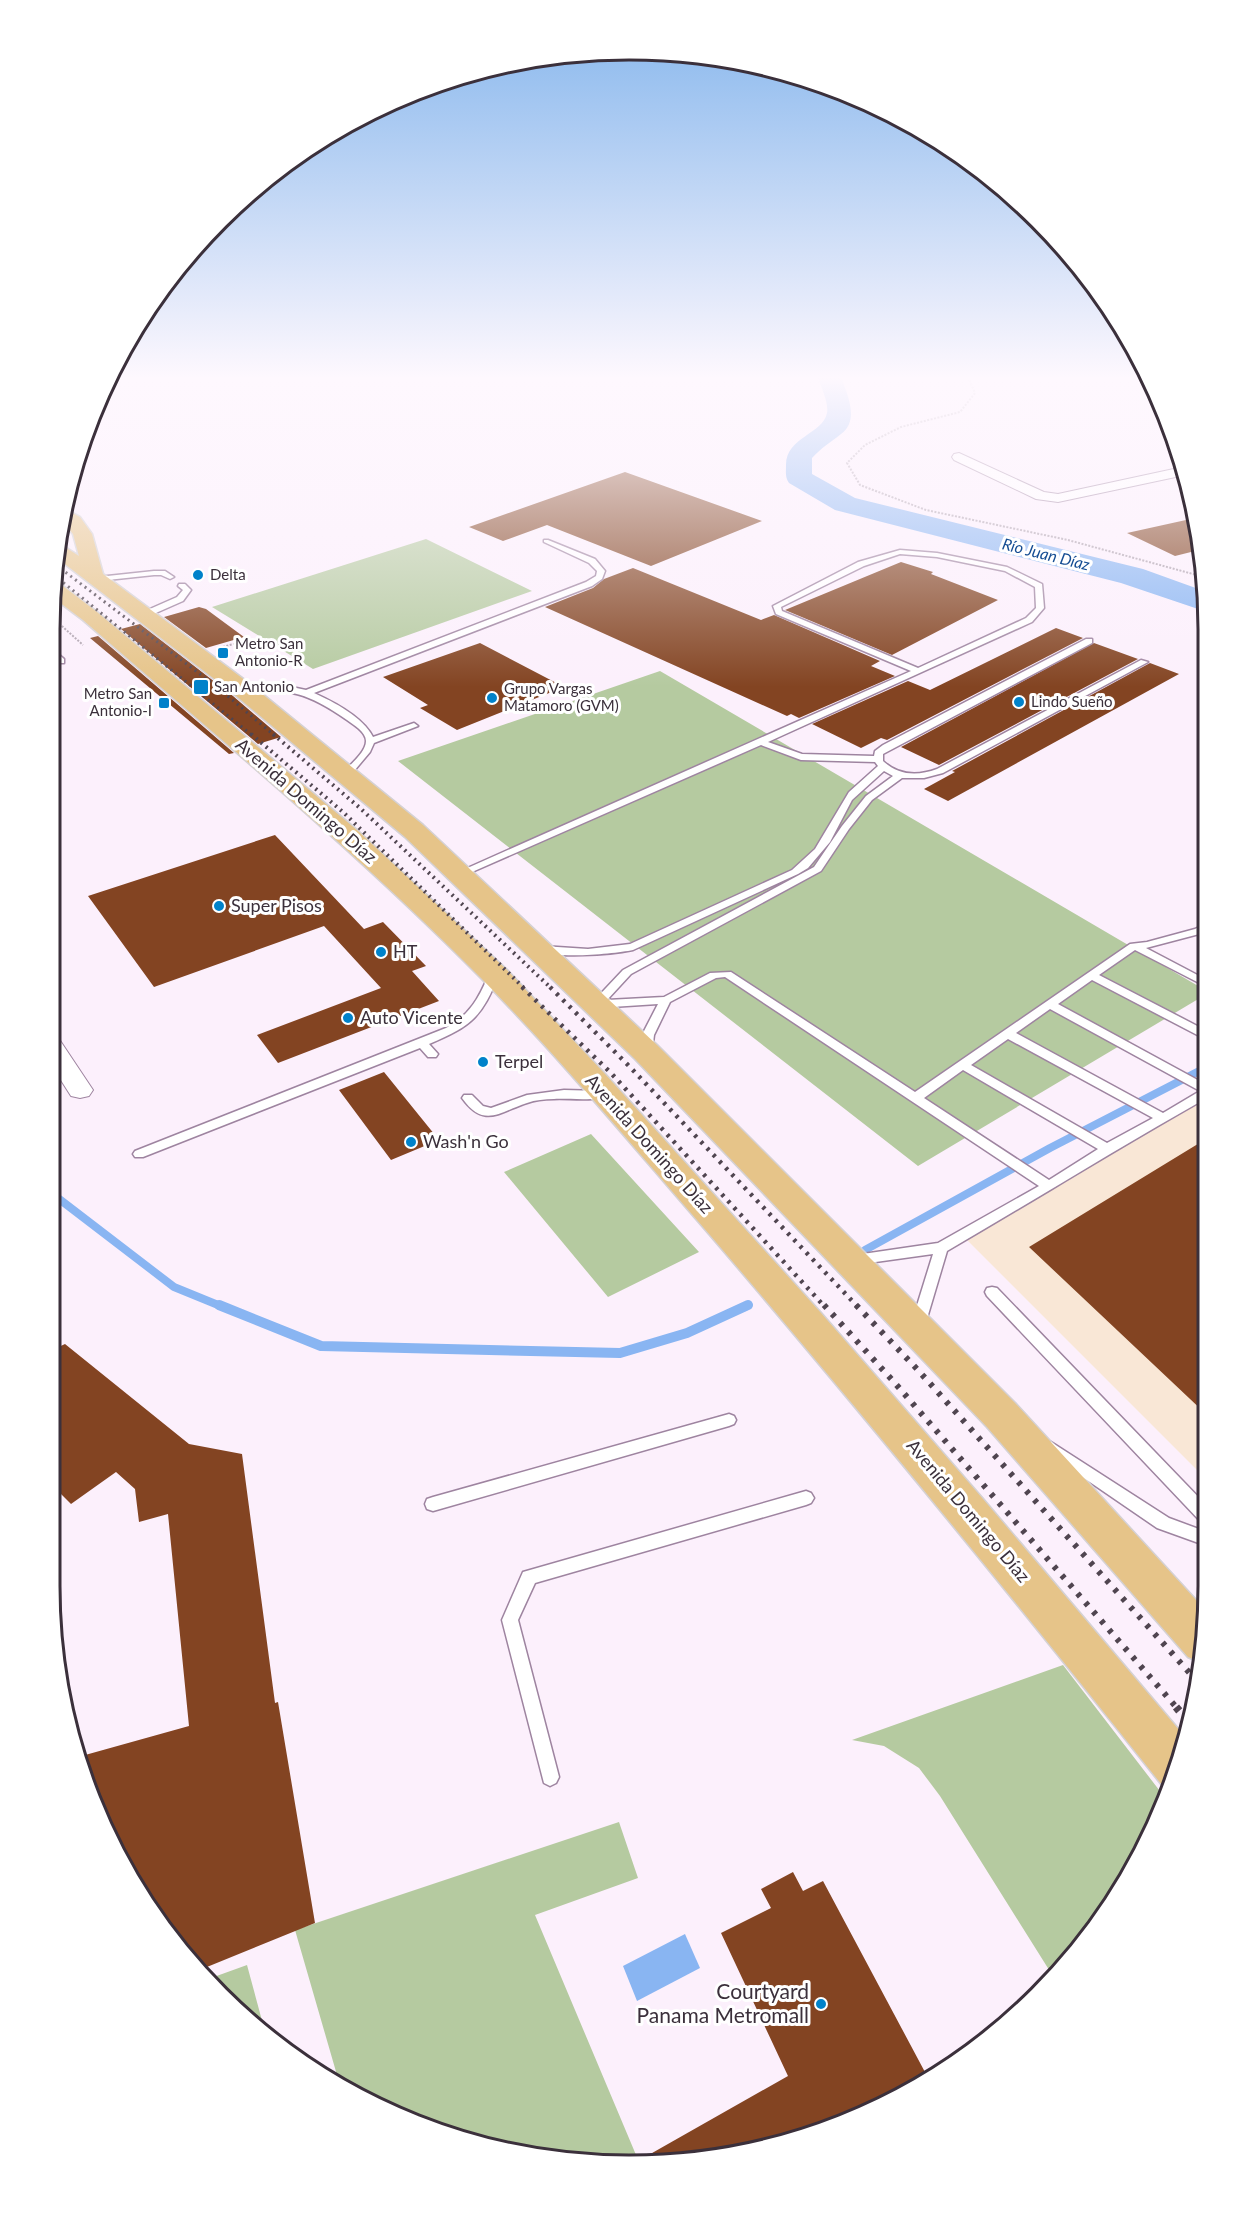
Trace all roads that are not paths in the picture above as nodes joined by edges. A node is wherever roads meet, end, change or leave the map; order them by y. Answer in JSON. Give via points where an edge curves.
{"nodes":[{"id":1,"x":1008,"y":480,"type":"edge"},
{"id":2,"x":1140,"y":480,"type":"edge"},
{"id":3,"x":71,"y":519,"type":"edge"},
{"id":4,"x":546,"y":541,"type":"dead end"},
{"id":5,"x":65,"y":554,"type":"edge"},
{"id":6,"x":96,"y":577,"type":"junction"},
{"id":7,"x":170,"y":577,"type":"dead end"},
{"id":8,"x":182,"y":586,"type":"dead end"},
{"id":9,"x":61,"y":598,"type":"edge"},
{"id":10,"x":61,"y":606,"type":"edge"},
{"id":11,"x":146,"y":614,"type":"junction"},
{"id":12,"x":87,"y":630,"type":"junction"},
{"id":13,"x":1089,"y":641,"type":"dead end"},
{"id":14,"x":1144,"y":662,"type":"dead end"},
{"id":15,"x":918,"y":671,"type":"junction"},
{"id":16,"x":242,"y":689,"type":"junction"},
{"id":17,"x":309,"y":692,"type":"junction"},
{"id":18,"x":414,"y":726,"type":"dead end"},
{"id":19,"x":370,"y":741,"type":"junction"},
{"id":20,"x":760,"y":742,"type":"junction"},
{"id":21,"x":880,"y":763,"type":"junction"},
{"id":22,"x":346,"y":775,"type":"junction"},
{"id":23,"x":900,"y":775,"type":"junction"},
{"id":24,"x":459,"y":874,"type":"junction"},
{"id":25,"x":1198,"y":931,"type":"edge"},
{"id":26,"x":1134,"y":946,"type":"junction"},
{"id":27,"x":538,"y":949,"type":"junction"},
{"id":28,"x":494,"y":974,"type":"junction"},
{"id":29,"x":1093,"y":976,"type":"junction"},
{"id":30,"x":1198,"y":979,"type":"edge"},
{"id":31,"x":666,"y":1000,"type":"junction"},
{"id":32,"x":596,"y":1005,"type":"junction"},
{"id":33,"x":1051,"y":1005,"type":"junction"},
{"id":34,"x":1198,"y":1031,"type":"edge"},
{"id":35,"x":1008,"y":1034,"type":"junction"},
{"id":36,"x":422,"y":1043,"type":"junction"},
{"id":37,"x":646,"y":1052,"type":"junction"},
{"id":38,"x":432,"y":1054,"type":"dead end"},
{"id":39,"x":60,"y":1059,"type":"edge"},
{"id":40,"x":963,"y":1065,"type":"junction"},
{"id":41,"x":1198,"y":1085,"type":"edge"},
{"id":42,"x":80,"y":1090,"type":"dead end"},
{"id":43,"x":608,"y":1095,"type":"junction"},
{"id":44,"x":468,"y":1098,"type":"dead end"},
{"id":45,"x":915,"y":1098,"type":"junction"},
{"id":46,"x":1198,"y":1098,"type":"edge"},
{"id":47,"x":1163,"y":1118,"type":"junction"},
{"id":48,"x":1107,"y":1149,"type":"junction"},
{"id":49,"x":139,"y":1154,"type":"dead end"},
{"id":50,"x":1049,"y":1186,"type":"junction"},
{"id":51,"x":941,"y":1248,"type":"junction"},
{"id":52,"x":850,"y":1260,"type":"junction"},
{"id":53,"x":992,"y":1292,"type":"dead end"},
{"id":54,"x":917,"y":1328,"type":"junction"},
{"id":55,"x":1001,"y":1415,"type":"junction"},
{"id":56,"x":729,"y":1420,"type":"dead end"},
{"id":57,"x":806,"y":1498,"type":"dead end"},
{"id":58,"x":433,"y":1504,"type":"dead end"},
{"id":59,"x":1198,"y":1508,"type":"edge"},
{"id":60,"x":1198,"y":1536,"type":"edge"},
{"id":61,"x":1196,"y":1633,"type":"edge"},
{"id":62,"x":1171,"y":1758,"type":"edge"},
{"id":63,"x":550,"y":1777,"type":"dead end"}],
"edges":[{"from":1,"to":2,"type":"street","via":[[1041,496],[1058,498]]},
{"from":3,"to":6,"type":"main road","via":[[84,536]]},
{"from":4,"to":17,"type":"lane","via":[[592,561],[601,571],[599,578]]},
{"from":5,"to":6,"type":"main road"},
{"from":6,"to":7,"type":"lane","via":[[154,573]]},
{"from":6,"to":11,"type":"main road"},
{"from":8,"to":11,"type":"lane","via":[[187,590],[180,599]]},
{"from":9,"to":12,"type":"main road","name":"Avenida Domingo Díaz"},
{"from":10,"to":12,"type":"main road"},
{"from":11,"to":16,"type":"main road"},
{"from":12,"to":28,"type":"main road","name":"Avenida Domingo Díaz","via":[[363,849]]},
{"from":13,"to":21,"type":"lane","via":[[886,747],[878,753]]},
{"from":14,"to":23,"type":"lane","via":[[940,771],[928,776]]},
{"from":15,"to":15,"type":"lane","via":[[1029,620],[1040,608],[1039,586],[1007,569],[900,552],[861,564],[777,606],[779,612]]},
{"from":15,"to":20,"type":"lane"},
{"from":16,"to":17,"type":"lane","via":[[279,687]]},
{"from":16,"to":22,"type":"main road"},
{"from":17,"to":19,"type":"lane","via":[[364,729]]},
{"from":18,"to":19,"type":"lane"},
{"from":19,"to":22,"type":"lane"},
{"from":20,"to":21,"type":"lane","via":[[801,757]]},
{"from":20,"to":24,"type":"lane"},
{"from":21,"to":23,"type":"lane"},
{"from":21,"to":27,"type":"lane","via":[[846,803],[815,858],[795,872],[633,947],[581,952]]},
{"from":22,"to":24,"type":"main road"},
{"from":23,"to":32,"type":"lane","via":[[869,798],[818,869],[627,972]]},
{"from":24,"to":27,"type":"main road"},
{"from":25,"to":26,"type":"lane"},
{"from":26,"to":29,"type":"lane"},
{"from":26,"to":30,"type":"lane"},
{"from":27,"to":32,"type":"main road"},
{"from":28,"to":36,"type":"lane","via":[[473,1016],[458,1028]]},
{"from":28,"to":43,"type":"main road","name":"Avenida Domingo Díaz"},
{"from":29,"to":33,"type":"lane"},
{"from":29,"to":34,"type":"lane"},
{"from":31,"to":32,"type":"lane"},
{"from":31,"to":37,"type":"lane","via":[[648,1035]]},
{"from":31,"to":45,"type":"lane","via":[[714,975],[727,974]]},
{"from":32,"to":37,"type":"main road"},
{"from":33,"to":35,"type":"lane"},
{"from":33,"to":41,"type":"lane"},
{"from":35,"to":40,"type":"lane"},
{"from":35,"to":47,"type":"lane"},
{"from":36,"to":38,"type":"lane"},
{"from":36,"to":49,"type":"lane"},
{"from":37,"to":52,"type":"main road"},
{"from":39,"to":42,"type":"street"},
{"from":40,"to":45,"type":"lane"},
{"from":40,"to":48,"type":"lane"},
{"from":43,"to":44,"type":"lane","via":[[551,1094],[494,1112],[478,1110]]},
{"from":43,"to":62,"type":"main road","name":"Avenida Domingo Díaz","via":[[909,1440]]},
{"from":45,"to":50,"type":"lane"},
{"from":46,"to":47,"type":"lane"},
{"from":47,"to":48,"type":"lane"},
{"from":48,"to":50,"type":"lane"},
{"from":50,"to":51,"type":"lane"},
{"from":51,"to":52,"type":"lane"},
{"from":51,"to":54,"type":"lane"},
{"from":52,"to":54,"type":"main road"},
{"from":53,"to":59,"type":"lane"},
{"from":54,"to":55,"type":"main road"},
{"from":55,"to":60,"type":"lane","via":[[1164,1523]]},
{"from":55,"to":61,"type":"main road"},
{"from":56,"to":58,"type":"lane"},
{"from":57,"to":63,"type":"lane","via":[[529,1577],[510,1620]]}]}
